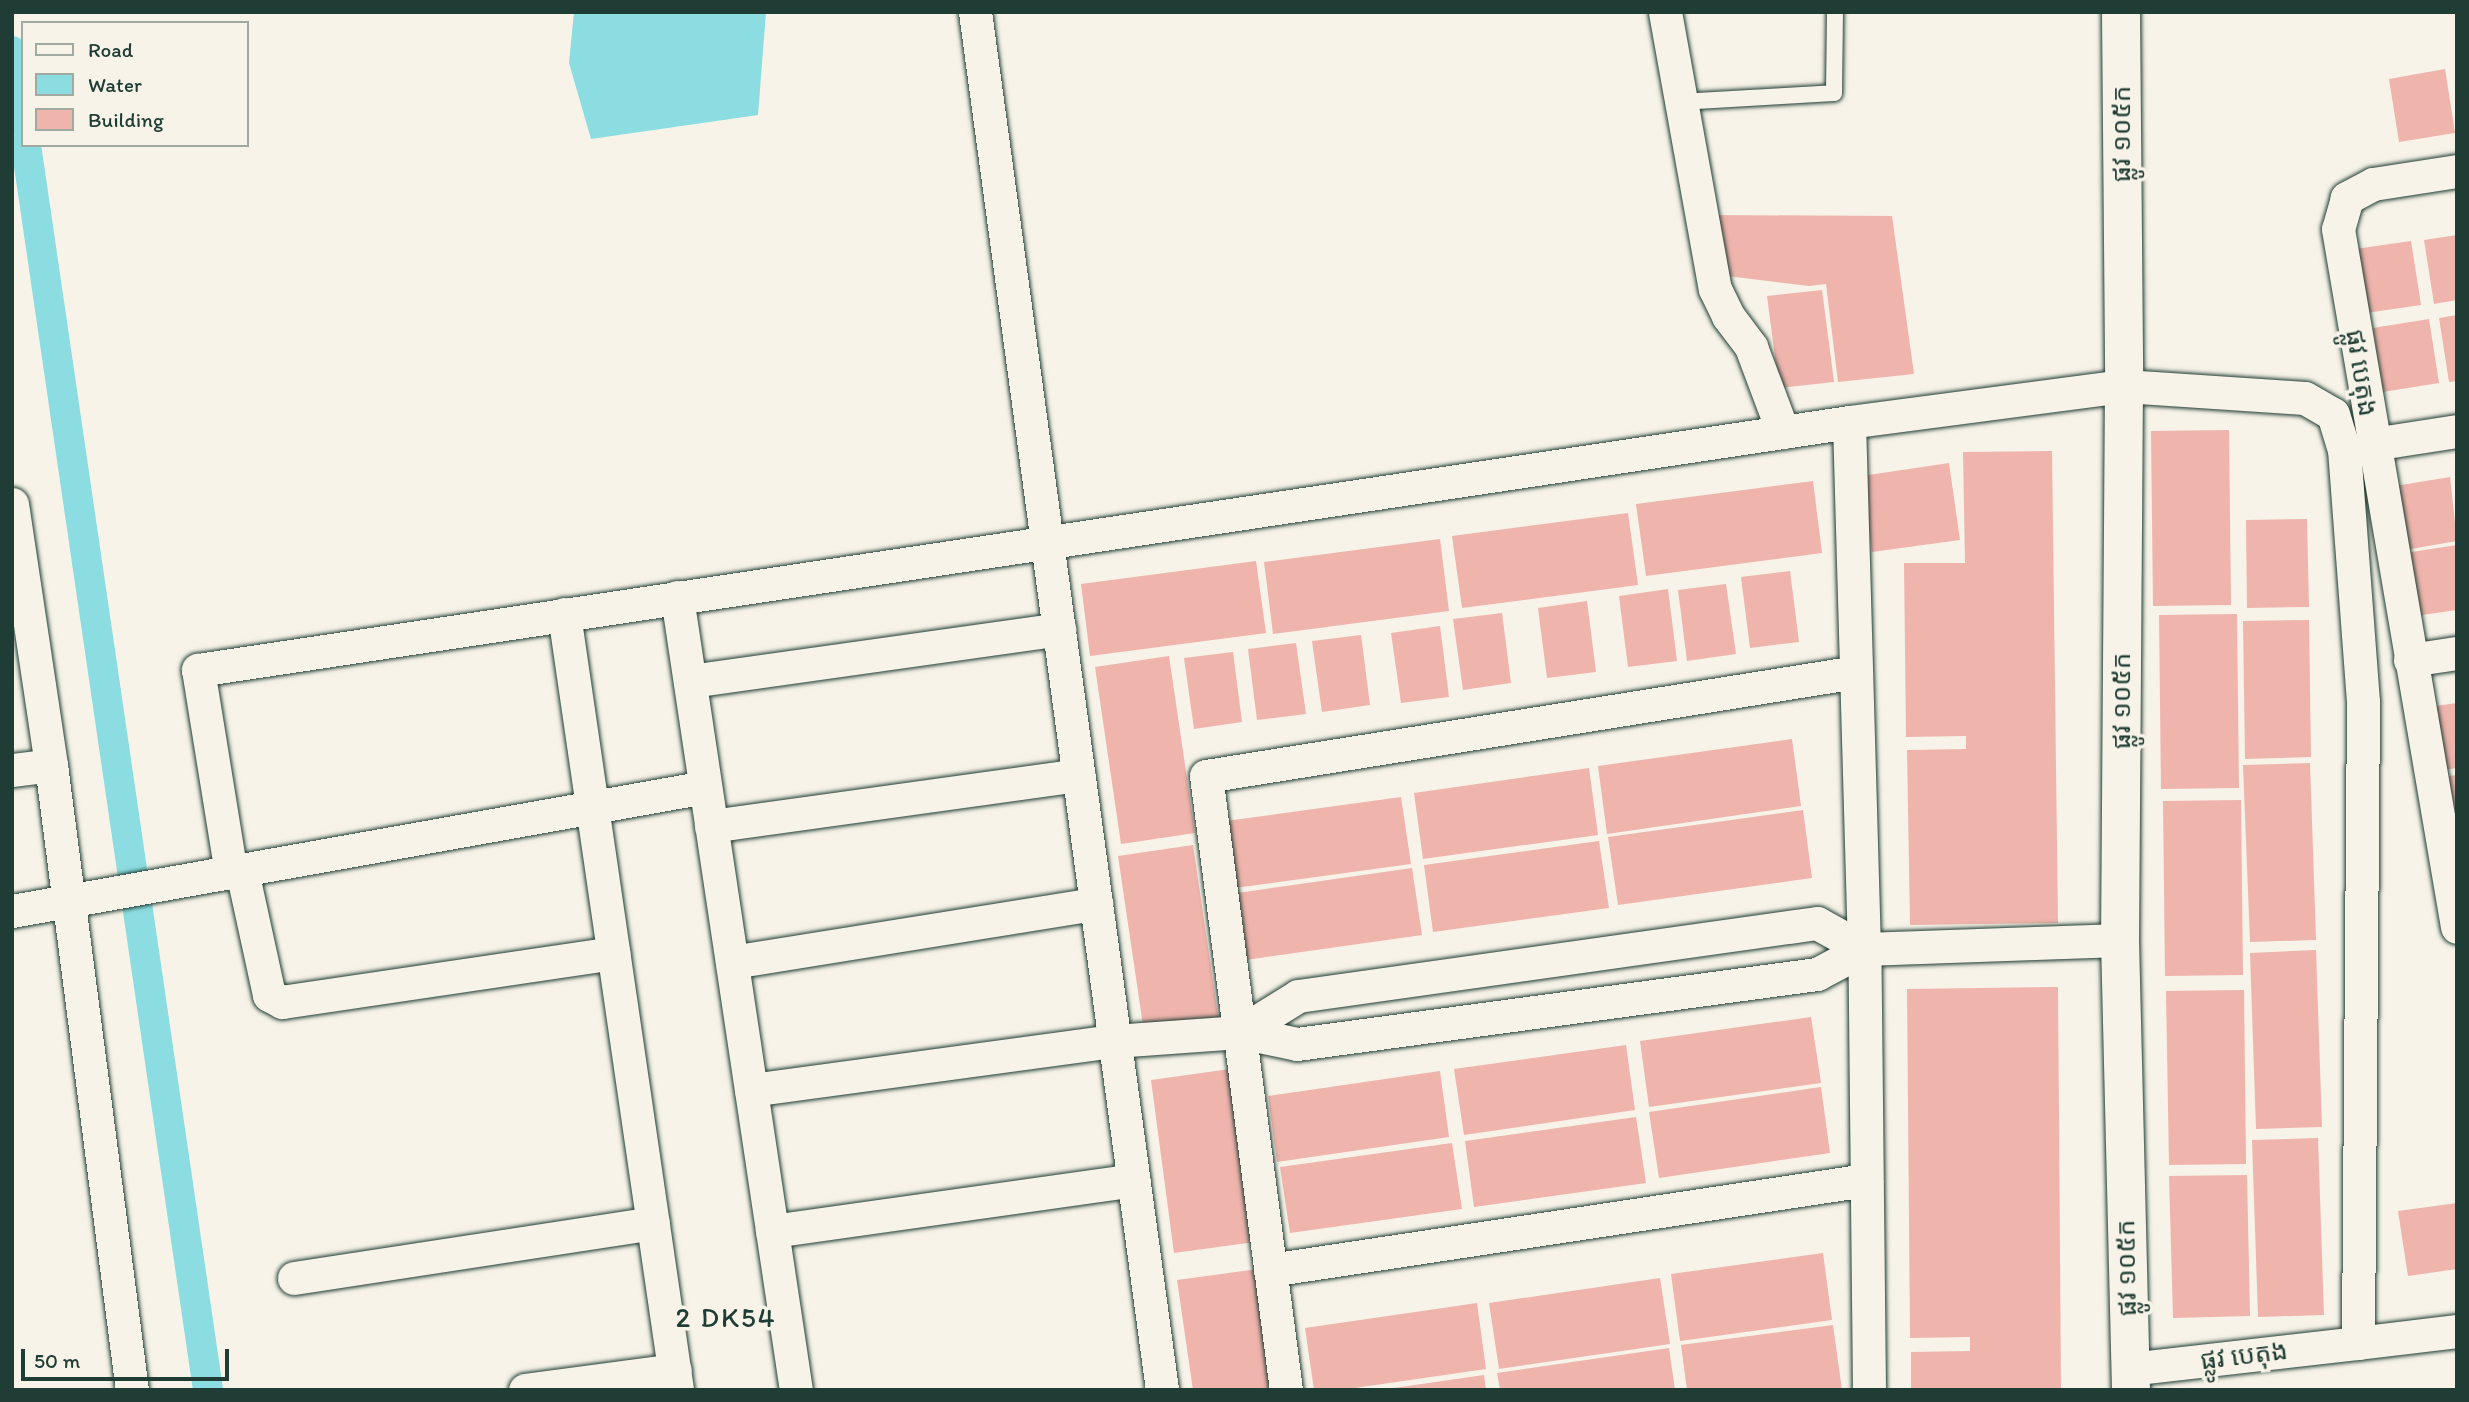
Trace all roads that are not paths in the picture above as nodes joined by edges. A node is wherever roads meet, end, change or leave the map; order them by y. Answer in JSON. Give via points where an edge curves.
{"nodes":[{"id":1,"x":975,"y":12,"type":"edge"},
{"id":2,"x":1665,"y":12,"type":"edge"},
{"id":3,"x":1835,"y":12,"type":"edge"},
{"id":4,"x":2121,"y":12,"type":"edge"},
{"id":5,"x":1679,"y":102,"type":"junction"},
{"id":6,"x":2457,"y":171,"type":"edge"},
{"id":7,"x":2124,"y":386,"type":"junction"},
{"id":8,"x":1849,"y":422,"type":"junction"},
{"id":9,"x":2457,"y":430,"type":"edge"},
{"id":10,"x":1783,"y":432,"type":"junction"},
{"id":11,"x":2373,"y":444,"type":"junction"},
{"id":12,"x":12,"y":504,"type":"edge"},
{"id":13,"x":1047,"y":541,"type":"junction"},
{"id":14,"x":677,"y":597,"type":"junction"},
{"id":15,"x":564,"y":614,"type":"junction"},
{"id":16,"x":1059,"y":629,"type":"junction"},
{"id":17,"x":2457,"y":653,"type":"edge"},
{"id":18,"x":2410,"y":660,"type":"junction"},
{"id":19,"x":1856,"y":672,"type":"junction"},
{"id":20,"x":690,"y":681,"type":"junction"},
{"id":21,"x":25,"y":683,"type":"edge"},
{"id":22,"x":51,"y":765,"type":"junction"},
{"id":23,"x":12,"y":770,"type":"edge"},
{"id":24,"x":1078,"y":775,"type":"junction"},
{"id":25,"x":705,"y":787,"type":"junction"},
{"id":26,"x":592,"y":807,"type":"junction"},
{"id":27,"x":711,"y":826,"type":"junction"},
{"id":28,"x":236,"y":872,"type":"junction"},
{"id":29,"x":2454,"y":880,"type":"edge"},
{"id":30,"x":85,"y":899,"type":"junction"},
{"id":31,"x":1096,"y":904,"type":"junction"},
{"id":32,"x":12,"y":911,"type":"edge"},
{"id":33,"x":2457,"y":927,"type":"edge"},
{"id":34,"x":2120,"y":940,"type":"junction"},
{"id":35,"x":1864,"y":949,"type":"junction"},
{"id":36,"x":613,"y":953,"type":"junction"},
{"id":37,"x":732,"y":962,"type":"junction"},
{"id":38,"x":1240,"y":1032,"type":"junction"},
{"id":39,"x":1114,"y":1041,"type":"junction"},
{"id":40,"x":751,"y":1090,"type":"junction"},
{"id":41,"x":1133,"y":1180,"type":"junction"},
{"id":42,"x":1866,"y":1180,"type":"junction"},
{"id":43,"x":653,"y":1223,"type":"junction"},
{"id":44,"x":772,"y":1231,"type":"junction"},
{"id":45,"x":1270,"y":1270,"type":"junction"},
{"id":46,"x":294,"y":1278,"type":"dead end"},
{"id":47,"x":2457,"y":1331,"type":"edge"},
{"id":48,"x":2358,"y":1343,"type":"junction"},
{"id":49,"x":2130,"y":1379,"type":"edge"},
{"id":50,"x":676,"y":1380,"type":"edge"},
{"id":51,"x":132,"y":1390,"type":"edge"},
{"id":52,"x":524,"y":1390,"type":"edge"},
{"id":53,"x":796,"y":1390,"type":"edge"},
{"id":54,"x":1162,"y":1390,"type":"edge"},
{"id":55,"x":1286,"y":1390,"type":"edge"},
{"id":56,"x":1868,"y":1390,"type":"edge"}],
"edges":[{"from":1,"to":13,"type":"street"},
{"from":2,"to":5,"type":"street"},
{"from":3,"to":5,"type":"lane","via":[[1834,93]]},
{"from":4,"to":7,"type":"main road","name":"ផ្លូវ ១០៥ក"},
{"from":5,"to":10,"type":"street","via":[[1715,289],[1751,347]]},
{"from":6,"to":11,"type":"street","name":"ផ្លូវ បេតុង","via":[[2373,184],[2347,198],[2338,229]]},
{"from":7,"to":8,"type":"street"},
{"from":7,"to":34,"type":"main road","name":"ផ្លូវ ១០៥ក"},
{"from":7,"to":48,"type":"street","via":[[2305,398],[2333,414],[2344,449],[2363,702]]},
{"from":8,"to":10,"type":"street"},
{"from":8,"to":19,"type":"street"},
{"from":9,"to":11,"type":"street"},
{"from":10,"to":13,"type":"street"},
{"from":11,"to":18,"type":"street","name":"ផ្លូវ បេតុង"},
{"from":12,"to":21,"type":"street"},
{"from":13,"to":14,"type":"street"},
{"from":13,"to":16,"type":"street"},
{"from":14,"to":15,"type":"street"},
{"from":14,"to":20,"type":"street"},
{"from":15,"to":26,"type":"street"},
{"from":15,"to":28,"type":"street","via":[[198,670]]},
{"from":16,"to":20,"type":"street"},
{"from":16,"to":24,"type":"street"},
{"from":17,"to":18,"type":"street"},
{"from":18,"to":29,"type":"street","name":"ផ្លូវ បេតុង"},
{"from":19,"to":35,"type":"street"},
{"from":19,"to":38,"type":"street","via":[[1206,776]]},
{"from":20,"to":25,"type":"street"},
{"from":21,"to":22,"type":"street"},
{"from":22,"to":23,"type":"street"},
{"from":22,"to":30,"type":"street"},
{"from":24,"to":27,"type":"street"},
{"from":24,"to":31,"type":"street"},
{"from":25,"to":26,"type":"street"},
{"from":25,"to":27,"type":"street"},
{"from":26,"to":28,"type":"street"},
{"from":26,"to":36,"type":"street"},
{"from":27,"to":37,"type":"street"},
{"from":28,"to":30,"type":"street"},
{"from":28,"to":36,"type":"street","via":[[269,995],[282,1002]]},
{"from":29,"to":33,"type":"street","name":"ផ្លូវ បេតុង"},
{"from":30,"to":32,"type":"street"},
{"from":30,"to":51,"type":"street"},
{"from":31,"to":37,"type":"street"},
{"from":31,"to":39,"type":"street"},
{"from":34,"to":35,"type":"street"},
{"from":34,"to":49,"type":"main road","name":"ផ្លូវ ១០៥ក"},
{"from":35,"to":38,"type":"street","via":[[1817,974],[1297,1044]]},
{"from":35,"to":38,"type":"street","via":[[1816,923],[1298,996]]},
{"from":35,"to":42,"type":"street"},
{"from":36,"to":43,"type":"street"},
{"from":37,"to":40,"type":"street"},
{"from":38,"to":39,"type":"street"},
{"from":38,"to":45,"type":"street"},
{"from":39,"to":40,"type":"street"},
{"from":39,"to":41,"type":"street"},
{"from":40,"to":44,"type":"street"},
{"from":41,"to":44,"type":"street"},
{"from":41,"to":54,"type":"street"},
{"from":42,"to":45,"type":"street"},
{"from":42,"to":56,"type":"street"},
{"from":43,"to":46,"type":"street"},
{"from":43,"to":50,"type":"street"},
{"from":44,"to":53,"type":"street"},
{"from":45,"to":55,"type":"street"},
{"from":47,"to":48,"type":"street","name":"ផ្លូវ បេតុង"},
{"from":48,"to":49,"type":"street","name":"ផ្លូវ បេតុង"},
{"from":50,"to":52,"type":"street"}]}
